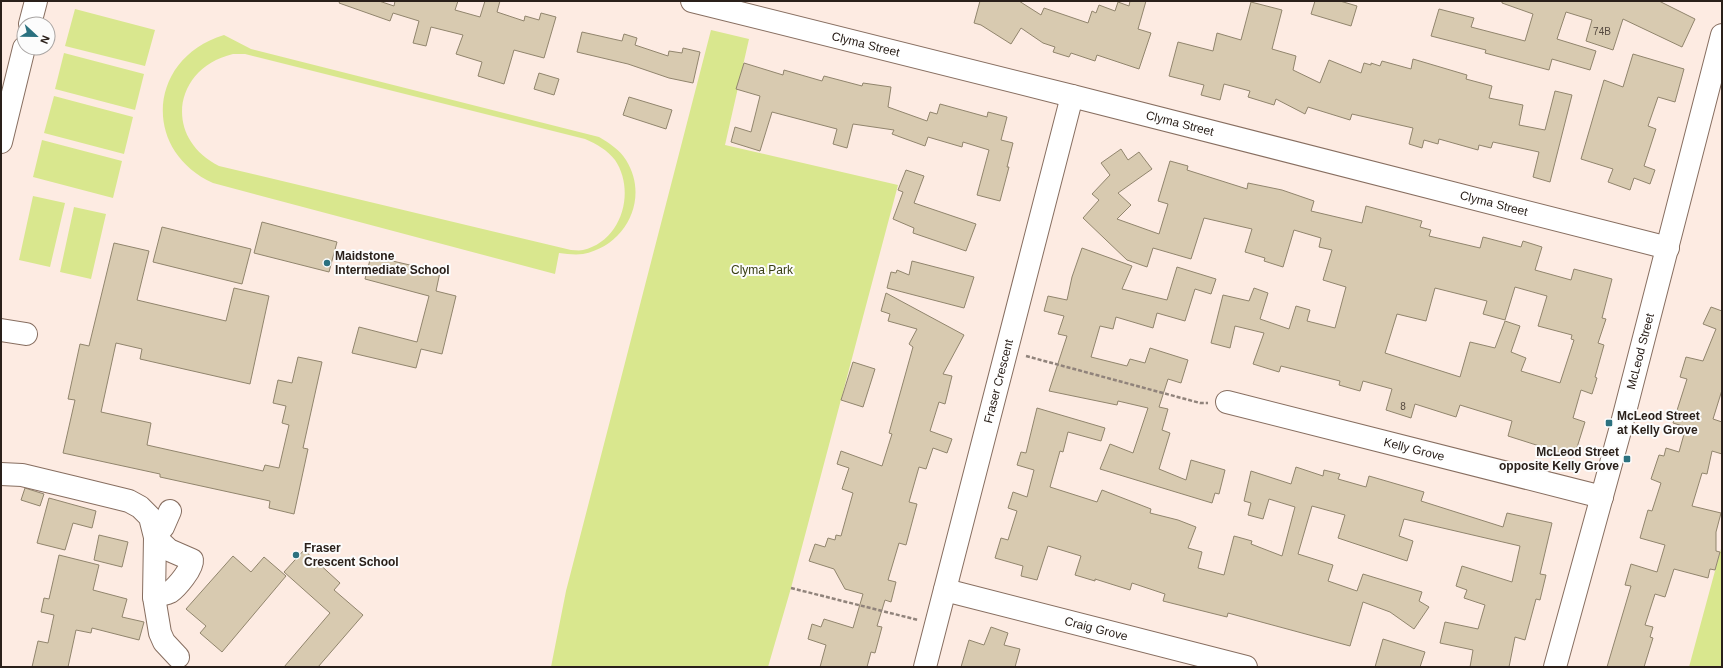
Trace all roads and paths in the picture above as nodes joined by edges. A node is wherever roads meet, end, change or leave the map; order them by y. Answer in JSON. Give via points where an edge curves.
{"nodes":[{"id":1,"x":36,"y":1,"type":"edge"},
{"id":2,"x":692,"y":1,"type":"edge"},
{"id":3,"x":32,"y":16,"type":"edge"},
{"id":4,"x":1722,"y":35,"type":"edge"},
{"id":5,"x":22,"y":56,"type":"edge"},
{"id":6,"x":1072,"y":96,"type":"junction"},
{"id":7,"x":1,"y":142,"type":"edge"},
{"id":8,"x":1668,"y":248,"type":"junction"},
{"id":9,"x":1,"y":330,"type":"edge"},
{"id":10,"x":26,"y":334,"type":"dead end"},
{"id":11,"x":1006,"y":350,"type":"junction"},
{"id":12,"x":1227,"y":402,"type":"joint"},
{"id":13,"x":1,"y":474,"type":"edge"},
{"id":14,"x":1602,"y":497,"type":"junction"},
{"id":15,"x":170,"y":511,"type":"dead end"},
{"id":16,"x":155,"y":537,"type":"junction"},
{"id":17,"x":791,"y":588,"type":"dead end"},
{"id":18,"x":945,"y":590,"type":"junction"},
{"id":19,"x":154,"y":597,"type":"junction"},
{"id":20,"x":936,"y":625,"type":"junction"},
{"id":21,"x":178,"y":657,"type":"dead end"},
{"id":22,"x":925,"y":667,"type":"edge"},
{"id":23,"x":1246,"y":667,"type":"edge"},
{"id":24,"x":1555,"y":667,"type":"edge"}],
"edges":[{"from":1,"to":3,"type":"street"},
{"from":2,"to":6,"type":"street","name":"Clyma Street"},
{"from":4,"to":8,"type":"street","name":"McLeod Street"},
{"from":5,"to":7,"type":"street"},
{"from":6,"to":8,"type":"street","name":"Clyma Street"},
{"from":6,"to":11,"type":"street","name":"Fraser Crescent"},
{"from":8,"to":14,"type":"street","name":"McLeod Street"},
{"from":9,"to":10,"type":"street"},
{"from":11,"to":12,"type":"path","via":[[1200,403]]},
{"from":11,"to":18,"type":"street","name":"Fraser Crescent"},
{"from":12,"to":14,"type":"street","name":"Kelly Grove"},
{"from":13,"to":16,"type":"street","via":[[22,475],[129,501],[150,517]]},
{"from":14,"to":24,"type":"street","name":"McLeod Street"},
{"from":15,"to":16,"type":"street"},
{"from":16,"to":19,"type":"street"},
{"from":16,"to":19,"type":"street","via":[[169,550],[192,560],[192,564],[190,570],[170,592]]},
{"from":17,"to":20,"type":"path"},
{"from":18,"to":20,"type":"street","name":"Fraser Crescent"},
{"from":18,"to":23,"type":"street","name":"Craig Grove"},
{"from":19,"to":21,"type":"street","via":[[160,633],[164,642]]},
{"from":20,"to":22,"type":"street","name":"Fraser Crescent"}]}
